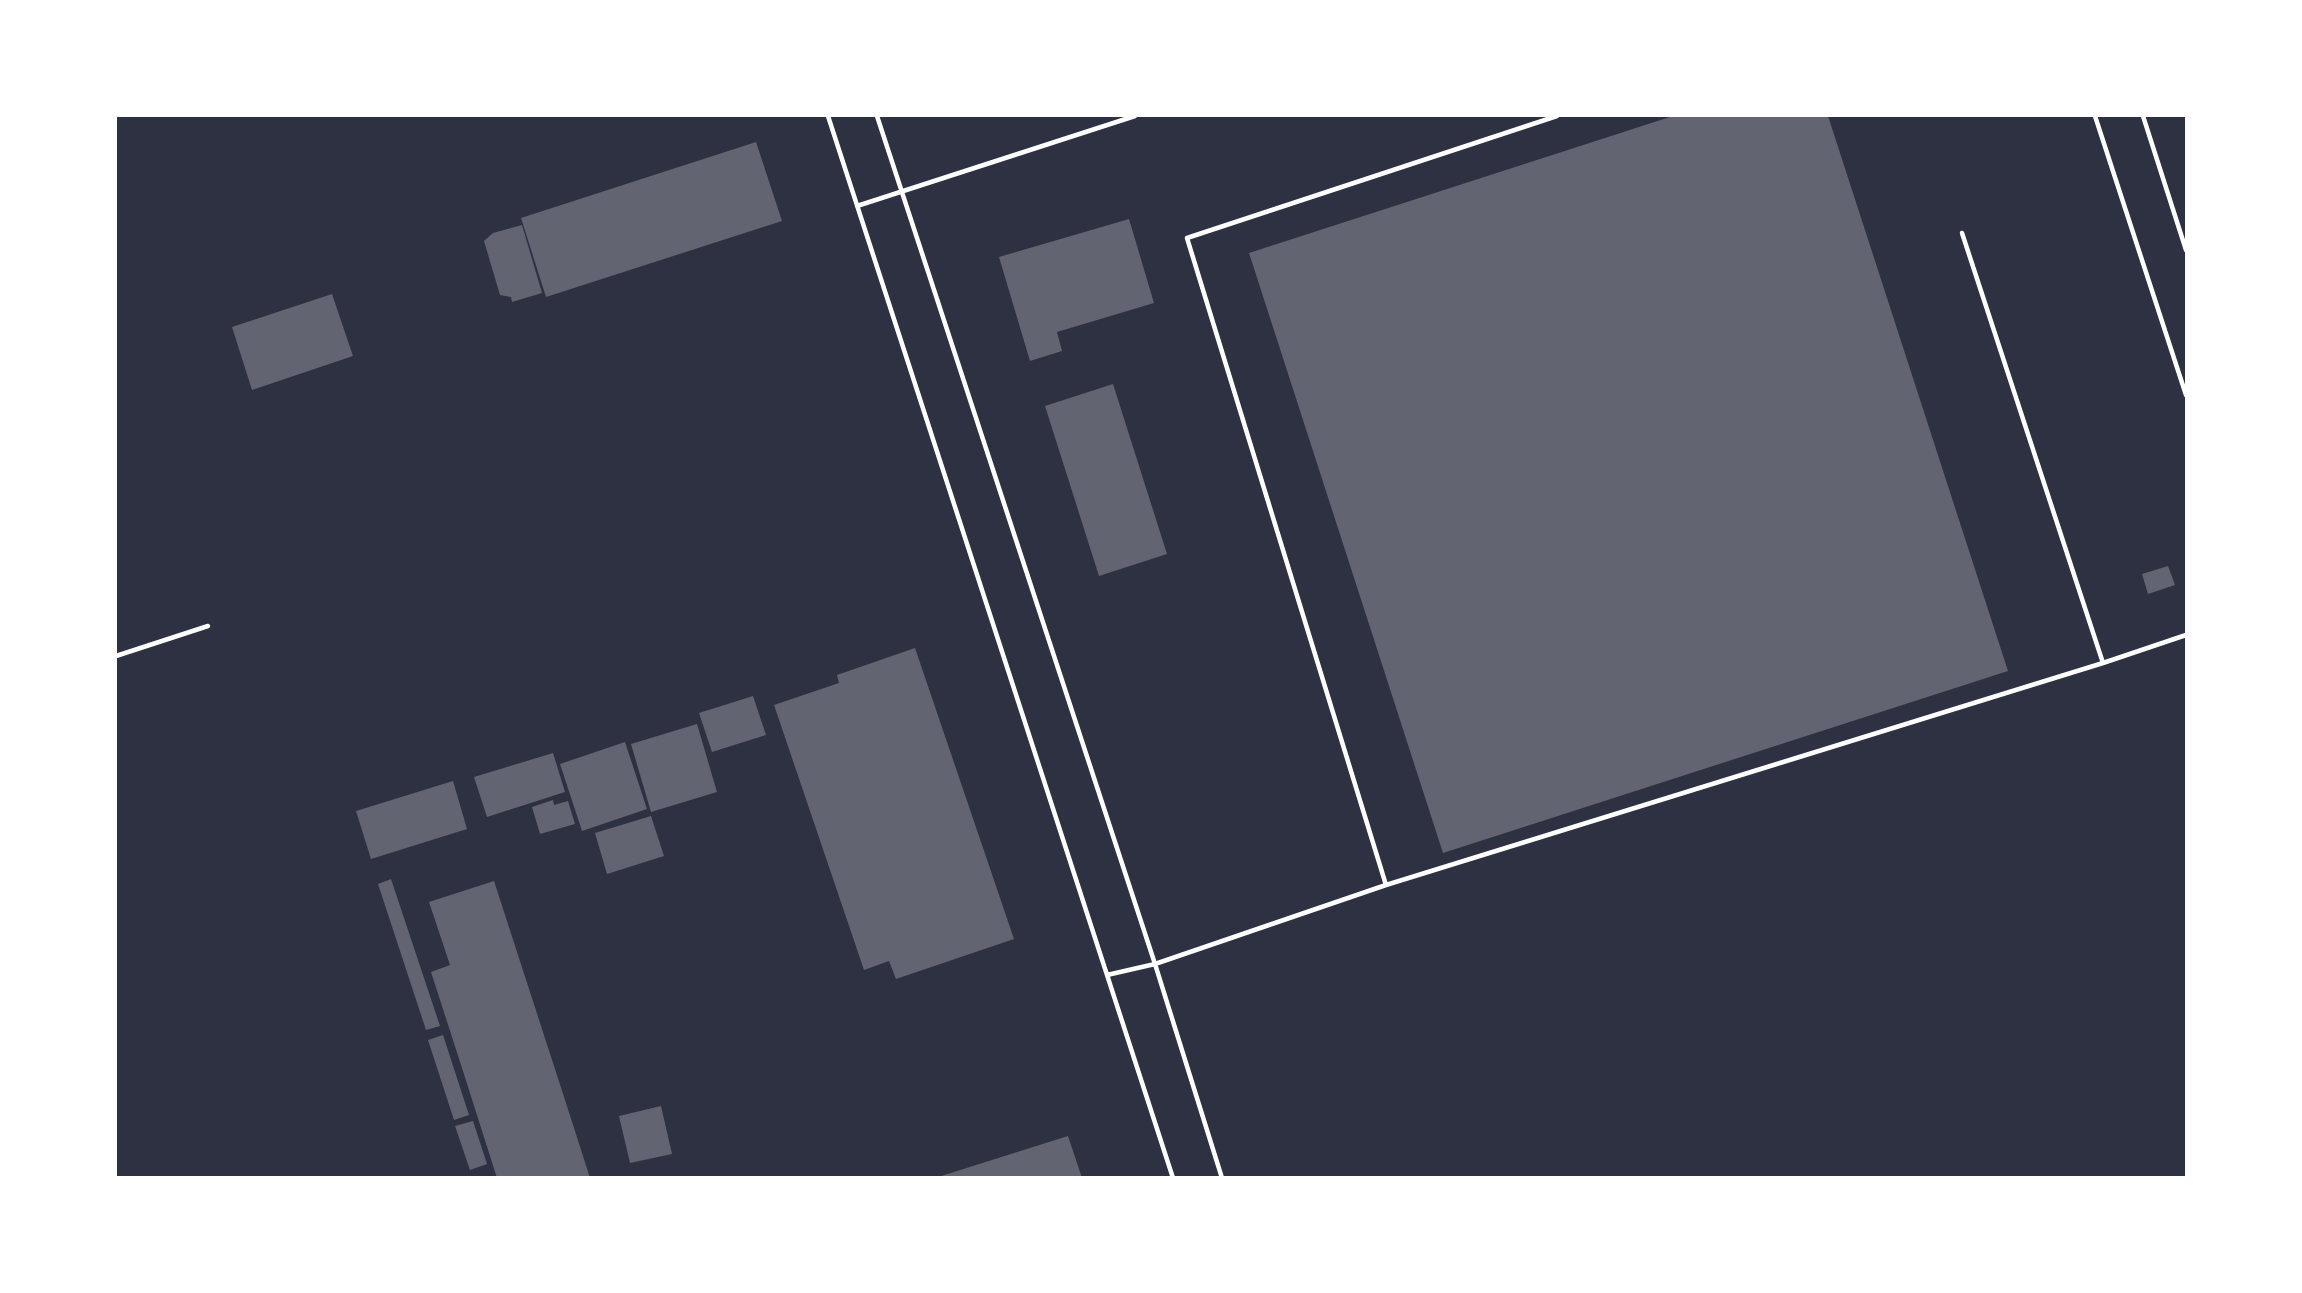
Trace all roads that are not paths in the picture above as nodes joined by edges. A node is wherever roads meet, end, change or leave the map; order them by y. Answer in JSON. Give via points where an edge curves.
{"nodes":[{"id":1,"x":828,"y":116,"type":"edge"},
{"id":2,"x":877,"y":116,"type":"edge"},
{"id":3,"x":1135,"y":116,"type":"edge"},
{"id":4,"x":1557,"y":116,"type":"edge"},
{"id":5,"x":2096,"y":116,"type":"edge"},
{"id":6,"x":2143,"y":116,"type":"edge"},
{"id":7,"x":901,"y":192,"type":"junction"},
{"id":8,"x":857,"y":206,"type":"junction"},
{"id":9,"x":1962,"y":233,"type":"dead end"},
{"id":10,"x":2187,"y":250,"type":"edge"},
{"id":11,"x":2187,"y":395,"type":"edge"},
{"id":12,"x":208,"y":626,"type":"dead end"},
{"id":13,"x":2187,"y":635,"type":"edge"},
{"id":14,"x":116,"y":656,"type":"edge"},
{"id":15,"x":2103,"y":663,"type":"junction"},
{"id":16,"x":1386,"y":885,"type":"junction"},
{"id":17,"x":1155,"y":964,"type":"junction"},
{"id":18,"x":1107,"y":975,"type":"junction"},
{"id":19,"x":1173,"y":1178,"type":"edge"},
{"id":20,"x":1222,"y":1178,"type":"edge"}],
"edges":[{"from":1,"to":8,"type":"lane"},
{"from":2,"to":7,"type":"lane"},
{"from":3,"to":7,"type":"lane"},
{"from":4,"to":16,"type":"lane","via":[[1187,238]]},
{"from":5,"to":11,"type":"lane"},
{"from":6,"to":10,"type":"lane"},
{"from":7,"to":8,"type":"lane"},
{"from":7,"to":17,"type":"lane"},
{"from":8,"to":18,"type":"lane"},
{"from":9,"to":15,"type":"lane"},
{"from":12,"to":14,"type":"lane"},
{"from":13,"to":15,"type":"lane"},
{"from":15,"to":16,"type":"lane"},
{"from":16,"to":17,"type":"lane"},
{"from":17,"to":18,"type":"lane"},
{"from":17,"to":20,"type":"lane"},
{"from":18,"to":19,"type":"lane"}]}
